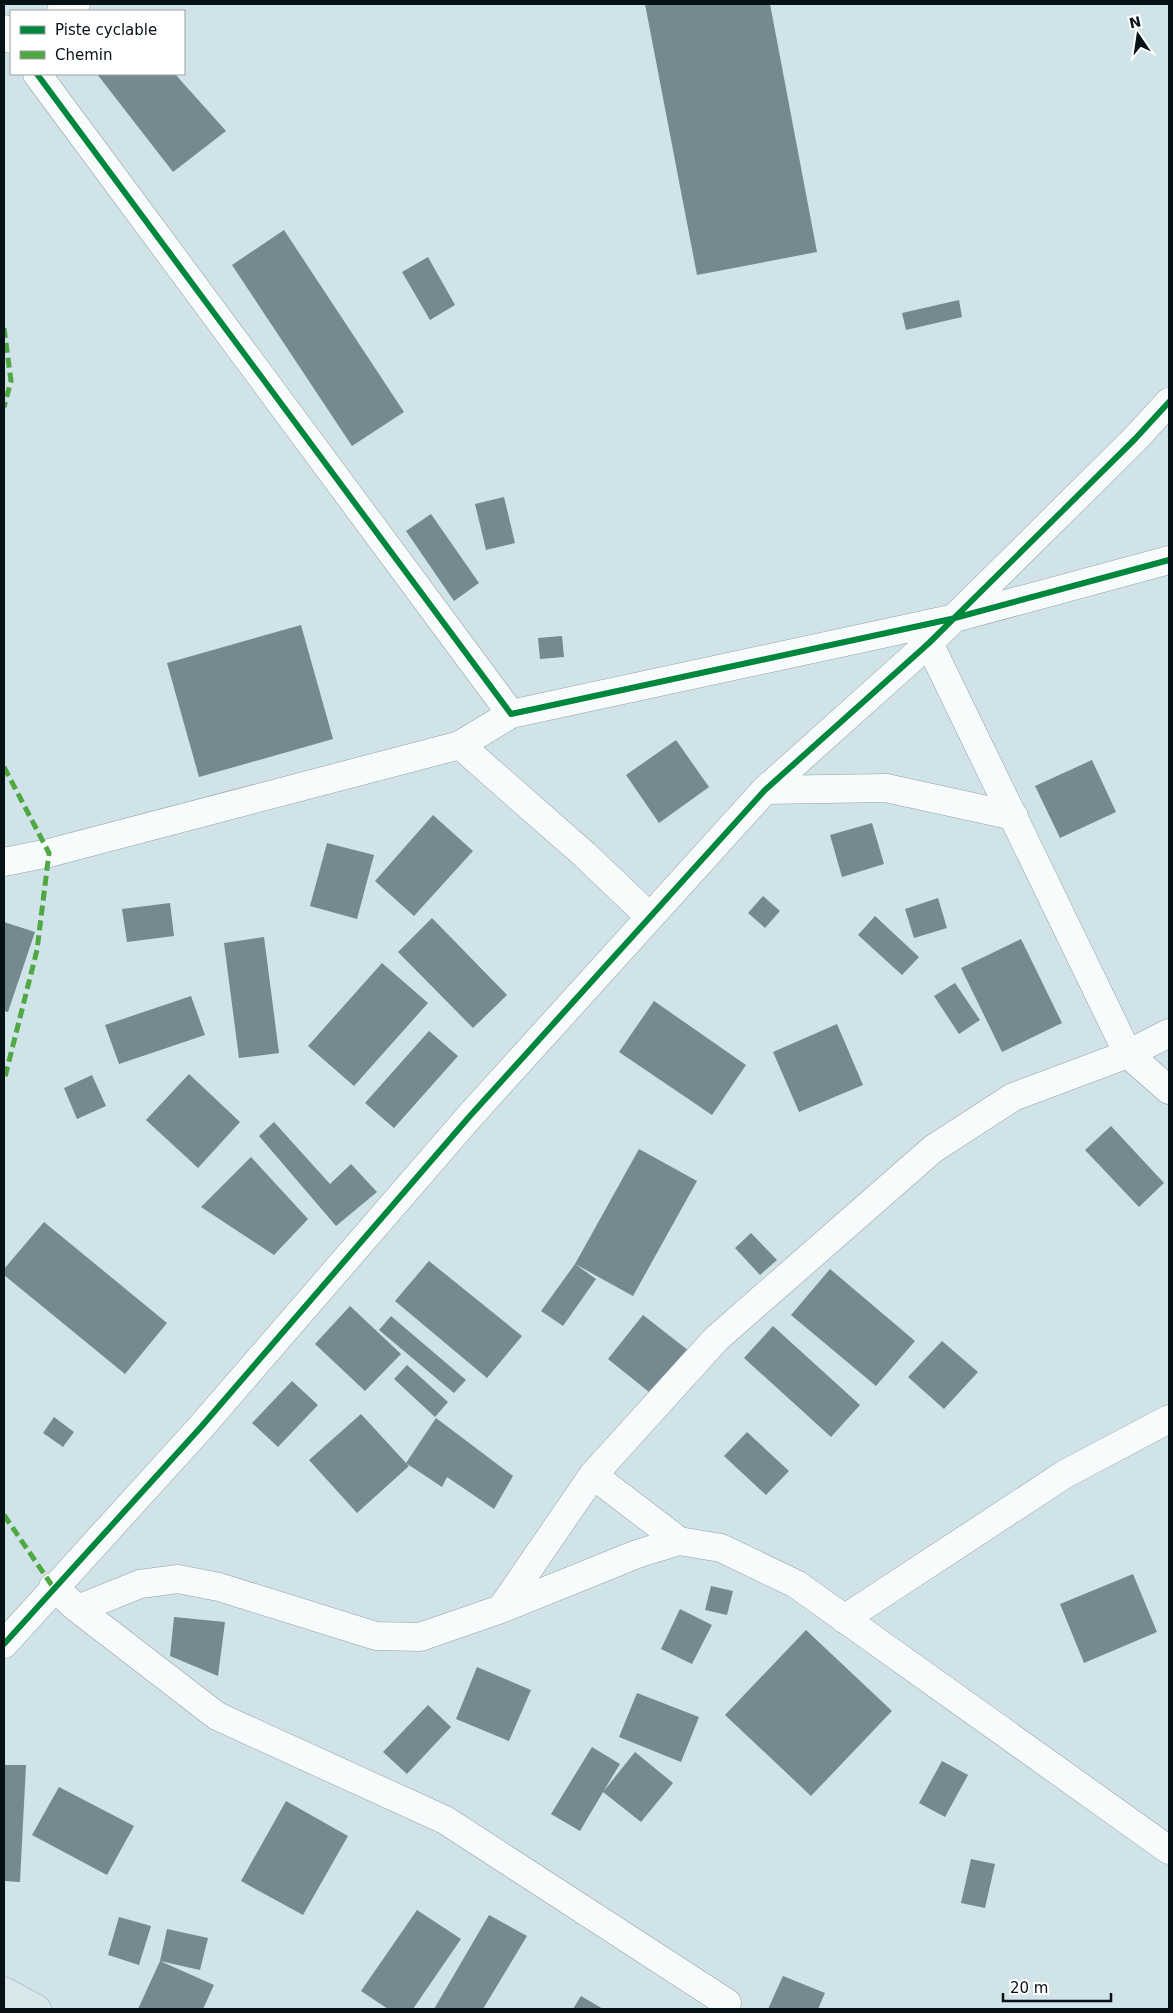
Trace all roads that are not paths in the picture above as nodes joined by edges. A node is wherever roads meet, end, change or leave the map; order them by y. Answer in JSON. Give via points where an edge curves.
{"nodes":[{"id":1,"x":76,"y":4,"type":"edge"},
{"id":2,"x":62,"y":10,"type":"edge"},
{"id":3,"x":38,"y":75,"type":"edge"},
{"id":4,"x":1169,"y":402,"type":"edge"},
{"id":5,"x":1169,"y":560,"type":"edge"},
{"id":6,"x":951,"y":619,"type":"junction"},
{"id":7,"x":929,"y":643,"type":"junction"},
{"id":8,"x":511,"y":714,"type":"junction"},
{"id":9,"x":460,"y":745,"type":"junction"},
{"id":10,"x":765,"y":790,"type":"junction"},
{"id":11,"x":1014,"y":816,"type":"junction"},
{"id":12,"x":4,"y":862,"type":"edge"},
{"id":13,"x":650,"y":917,"type":"junction"},
{"id":14,"x":1169,"y":1033,"type":"edge"},
{"id":15,"x":1128,"y":1054,"type":"junction"},
{"id":16,"x":1169,"y":1090,"type":"edge"},
{"id":17,"x":1169,"y":1419,"type":"edge"},
{"id":18,"x":593,"y":1475,"type":"junction"},
{"id":19,"x":679,"y":1541,"type":"junction"},
{"id":20,"x":53,"y":1587,"type":"junction"},
{"id":21,"x":78,"y":1609,"type":"junction"},
{"id":22,"x":501,"y":1609,"type":"junction"},
{"id":23,"x":844,"y":1619,"type":"junction"},
{"id":24,"x":4,"y":1644,"type":"edge"},
{"id":25,"x":1169,"y":1850,"type":"edge"},
{"id":26,"x":4,"y":1991,"type":"edge"},
{"id":27,"x":727,"y":2002,"type":"dead end"},
{"id":28,"x":37,"y":2009,"type":"edge"}],
"edges":[{"from":1,"to":2,"type":"street"},
{"from":3,"to":8,"type":"street"},
{"from":4,"to":6,"type":"street"},
{"from":5,"to":6,"type":"street"},
{"from":6,"to":7,"type":"street"},
{"from":6,"to":8,"type":"street"},
{"from":7,"to":10,"type":"street"},
{"from":7,"to":11,"type":"street"},
{"from":8,"to":9,"type":"street"},
{"from":9,"to":12,"type":"street"},
{"from":9,"to":13,"type":"street"},
{"from":10,"to":11,"type":"street","via":[[886,788]]},
{"from":10,"to":13,"type":"street"},
{"from":11,"to":15,"type":"street"},
{"from":13,"to":20,"type":"street","via":[[469,1117],[201,1427]]},
{"from":14,"to":15,"type":"street"},
{"from":15,"to":16,"type":"street"},
{"from":15,"to":18,"type":"street","via":[[1013,1098],[933,1149],[716,1339]]},
{"from":17,"to":23,"type":"street","via":[[1065,1474]]},
{"from":18,"to":19,"type":"street"},
{"from":18,"to":22,"type":"street"},
{"from":19,"to":22,"type":"street","via":[[637,1554]]},
{"from":19,"to":23,"type":"street","via":[[720,1548],[796,1584]]},
{"from":20,"to":21,"type":"street"},
{"from":20,"to":24,"type":"street"},
{"from":21,"to":22,"type":"street","via":[[140,1584],[178,1579],[219,1587],[376,1636],[420,1637]]},
{"from":21,"to":27,"type":"street","via":[[217,1716],[445,1820]]},
{"from":23,"to":25,"type":"street"},
{"from":26,"to":28,"type":"highway"}]}
